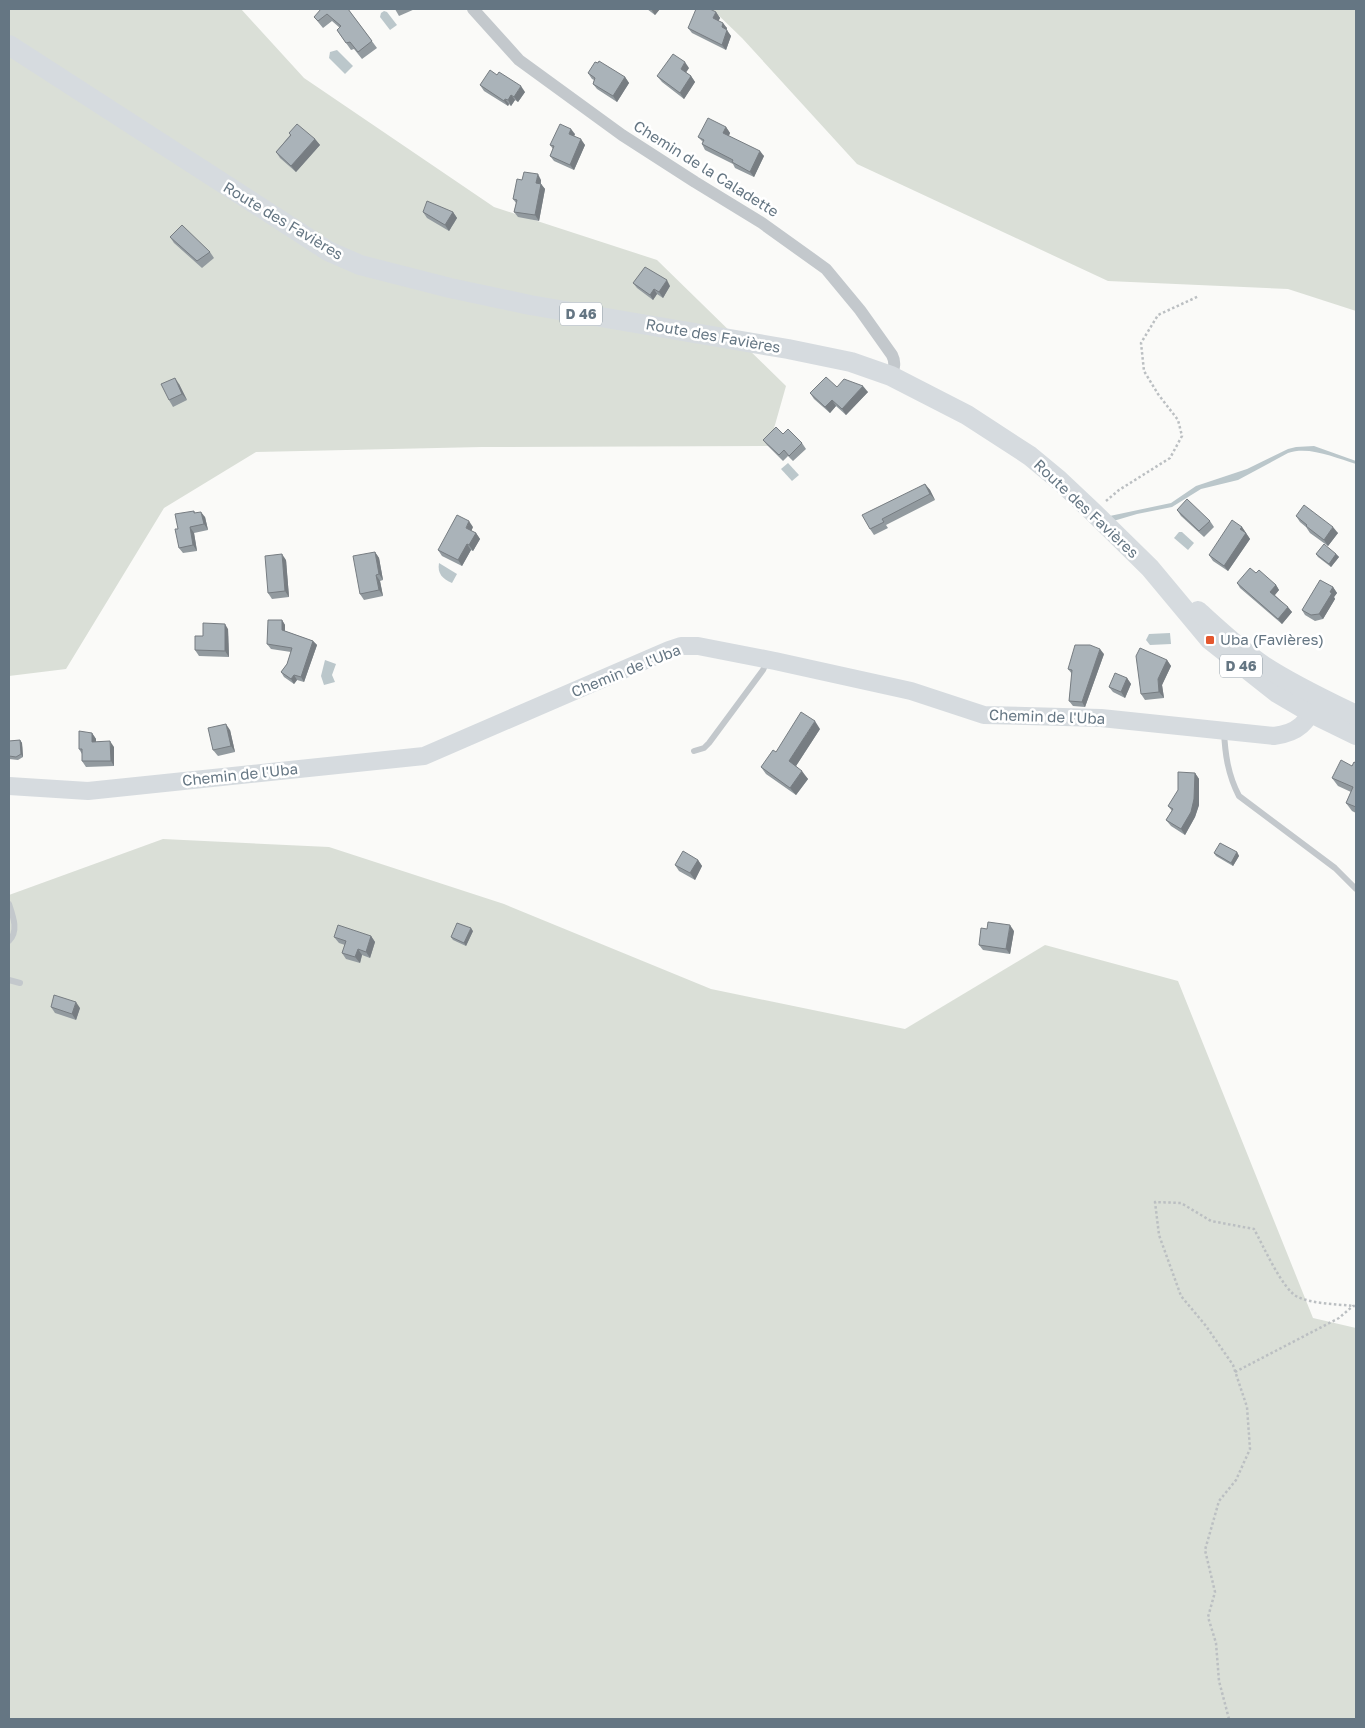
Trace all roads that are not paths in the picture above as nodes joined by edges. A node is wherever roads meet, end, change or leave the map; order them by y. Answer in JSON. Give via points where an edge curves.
{"nodes":[{"id":1,"x":473,"y":9,"type":"edge"},
{"id":2,"x":9,"y":45,"type":"edge"},
{"id":3,"x":891,"y":376,"type":"junction"},
{"id":4,"x":768,"y":660,"type":"junction"},
{"id":5,"x":1315,"y":705,"type":"junction"},
{"id":6,"x":1356,"y":715,"type":"edge"},
{"id":7,"x":1224,"y":730,"type":"junction"},
{"id":8,"x":1356,"y":735,"type":"edge"},
{"id":9,"x":694,"y":751,"type":"dead end"},
{"id":10,"x":9,"y":786,"type":"edge"},
{"id":11,"x":1356,"y":889,"type":"edge"},
{"id":12,"x":9,"y":904,"type":"edge"},
{"id":13,"x":9,"y":941,"type":"edge"},
{"id":14,"x":9,"y":980,"type":"edge"},
{"id":15,"x":20,"y":983,"type":"dead end"}],
"edges":[{"from":1,"to":3,"type":"street","name":"Chemin de la Caladette","via":[[519,60],[622,135],[762,222],[826,269],[892,355],[895,360]]},
{"from":2,"to":3,"type":"main road","name":"Route des Favières","number":"D 46","via":[[321,247],[360,265],[530,305],[851,362]]},
{"from":3,"to":5,"type":"main road","name":"Route des Favières","number":"D 46","via":[[966,415],[1030,456],[1247,653],[1288,681]]},
{"from":4,"to":7,"type":"street","name":"Chemin de l'Uba","via":[[910,691],[984,715],[1101,718]]},
{"from":4,"to":9,"type":"lane","via":[[709,743]]},
{"from":4,"to":10,"type":"street","name":"Chemin de l'Uba","via":[[698,646],[681,646],[432,754],[416,758],[88,791]]},
{"from":5,"to":6,"type":"main road","number":"D 46"},
{"from":5,"to":7,"type":"street","name":"Chemin de l'Uba","via":[[1298,729],[1282,735]]},
{"from":5,"to":8,"type":"main road","number":"D 46"},
{"from":7,"to":11,"type":"lane","via":[[1227,762],[1240,796],[1335,868]]},
{"from":12,"to":13,"type":"lane","via":[[14,926]]},
{"from":14,"to":15,"type":"lane"}]}
